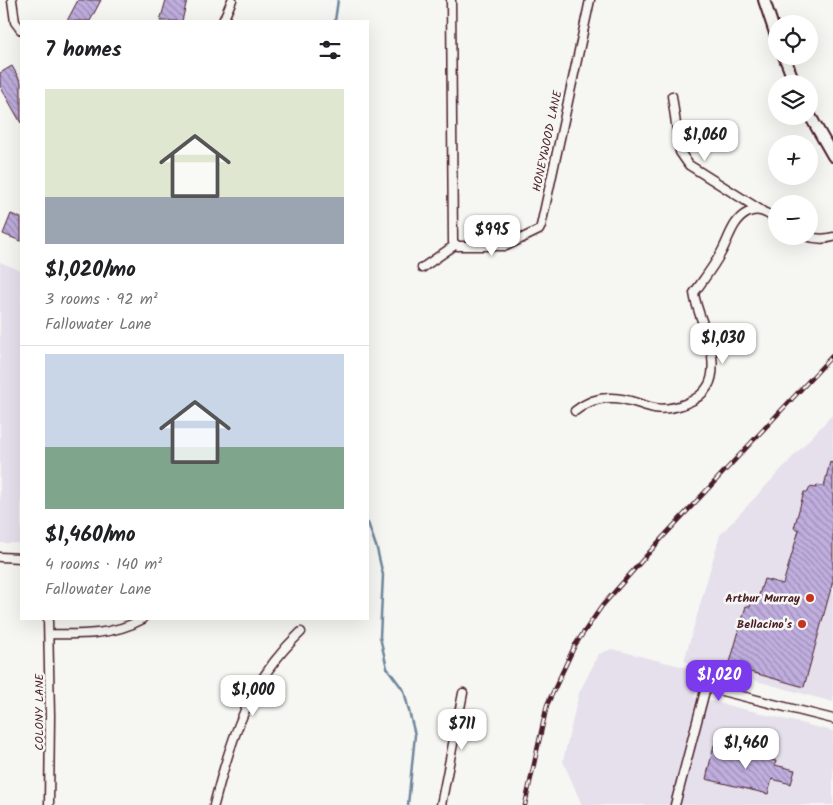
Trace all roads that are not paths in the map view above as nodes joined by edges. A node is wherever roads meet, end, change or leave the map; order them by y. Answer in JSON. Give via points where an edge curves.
{"nodes":[{"id":1,"x":12,"y":0,"type":"edge"},
{"id":2,"x":232,"y":0,"type":"edge"},
{"id":3,"x":451,"y":0,"type":"edge"},
{"id":4,"x":590,"y":0,"type":"edge"},
{"id":5,"x":764,"y":0,"type":"edge"},
{"id":6,"x":769,"y":15,"type":"edge"},
{"id":7,"x":223,"y":20,"type":"edge"},
{"id":8,"x":20,"y":28,"type":"edge"},
{"id":9,"x":672,"y":96,"type":"dead end"},
{"id":10,"x":815,"y":125,"type":"edge"},
{"id":11,"x":833,"y":156,"type":"edge"},
{"id":12,"x":762,"y":211,"type":"junction"},
{"id":13,"x":768,"y":214,"type":"edge"},
{"id":14,"x":833,"y":237,"type":"edge"},
{"id":15,"x":818,"y":239,"type":"edge"},
{"id":16,"x":455,"y":245,"type":"junction"},
{"id":17,"x":422,"y":268,"type":"dead end"},
{"id":18,"x":574,"y":411,"type":"dead end"},
{"id":19,"x":0,"y":558,"type":"edge"},
{"id":20,"x":20,"y":558,"type":"edge"},
{"id":21,"x":48,"y":620,"type":"edge"},
{"id":22,"x":141,"y":620,"type":"edge"},
{"id":23,"x":301,"y":632,"type":"dead end"},
{"id":24,"x":49,"y":634,"type":"junction"},
{"id":25,"x":462,"y":693,"type":"dead end"},
{"id":26,"x":833,"y":719,"type":"edge"},
{"id":27,"x":49,"y":805,"type":"edge"},
{"id":28,"x":214,"y":805,"type":"edge"},
{"id":29,"x":441,"y":805,"type":"edge"},
{"id":30,"x":675,"y":805,"type":"edge"}],
"edges":[{"from":1,"to":8,"type":"street"},
{"from":2,"to":7,"type":"street"},
{"from":3,"to":16,"type":"street"},
{"from":4,"to":16,"type":"street","name":"HONEYWOOD LANE","via":[[541,226],[506,246]]},
{"from":5,"to":6,"type":"street"},
{"from":9,"to":12,"type":"street","via":[[683,158]]},
{"from":10,"to":11,"type":"street"},
{"from":12,"to":13,"type":"street"},
{"from":12,"to":18,"type":"street","via":[[755,210],[740,219],[694,293],[712,355],[712,377],[701,394],[680,406],[667,409],[614,398],[589,401]]},
{"from":14,"to":15,"type":"street"},
{"from":16,"to":17,"type":"street"},
{"from":19,"to":20,"type":"street"},
{"from":21,"to":24,"type":"street","name":"COLONY LANE"},
{"from":22,"to":24,"type":"street","via":[[110,631]]},
{"from":23,"to":28,"type":"street","via":[[273,662],[252,694],[233,738]]},
{"from":24,"to":27,"type":"street","name":"COLONY LANE"},
{"from":25,"to":29,"type":"street"},
{"from":26,"to":30,"type":"street","via":[[706,687]]}]}
